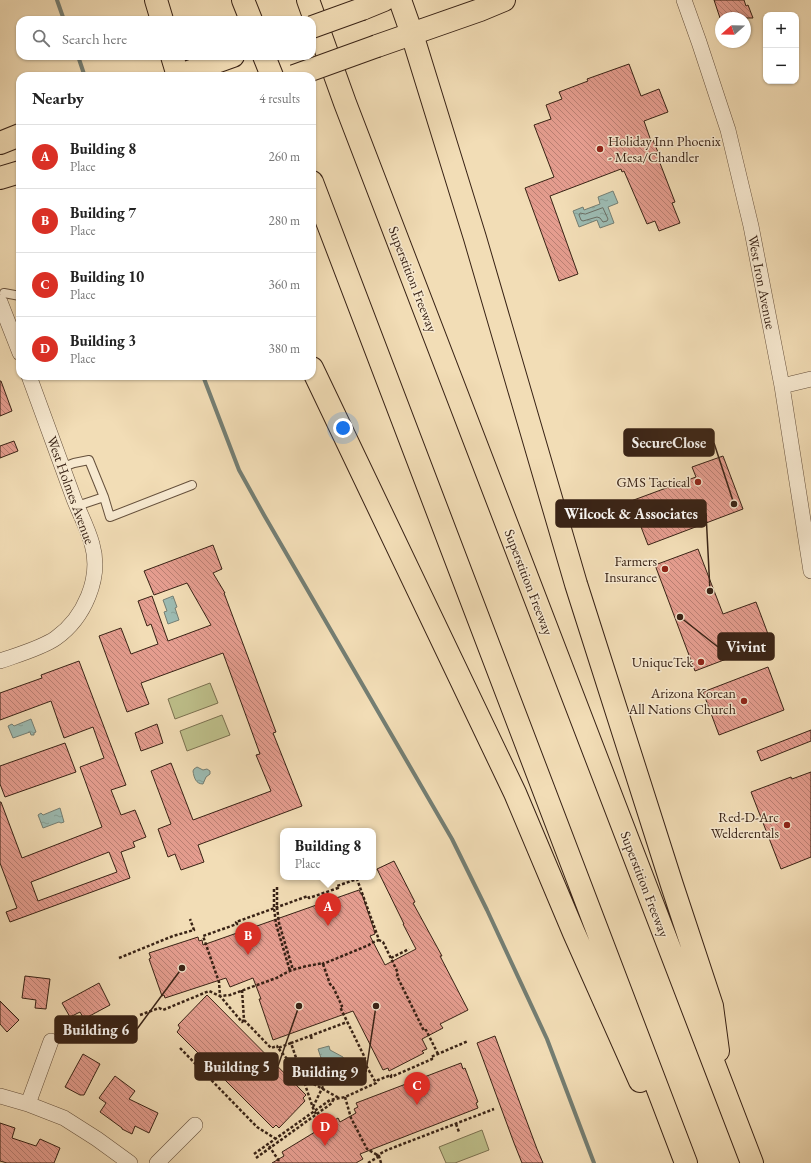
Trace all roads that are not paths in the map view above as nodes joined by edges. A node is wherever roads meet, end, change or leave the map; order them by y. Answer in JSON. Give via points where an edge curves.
{"nodes":[{"id":1,"x":156,"y":0,"type":"edge"},
{"id":2,"x":243,"y":0,"type":"edge"},
{"id":3,"x":308,"y":0,"type":"edge"},
{"id":4,"x":384,"y":0,"type":"edge"},
{"id":5,"x":400,"y":0,"type":"edge"},
{"id":6,"x":504,"y":0,"type":"edge"},
{"id":7,"x":684,"y":0,"type":"edge"},
{"id":8,"x":161,"y":16,"type":"edge"},
{"id":9,"x":249,"y":16,"type":"edge"},
{"id":10,"x":314,"y":16,"type":"edge"},
{"id":11,"x":316,"y":22,"type":"edge"},
{"id":12,"x":316,"y":26,"type":"edge"},
{"id":13,"x":412,"y":34,"type":"junction"},
{"id":14,"x":173,"y":60,"type":"edge"},
{"id":15,"x":221,"y":60,"type":"edge"},
{"id":16,"x":266,"y":60,"type":"edge"},
{"id":17,"x":177,"y":72,"type":"edge"},
{"id":18,"x":189,"y":72,"type":"edge"},
{"id":19,"x":270,"y":72,"type":"edge"},
{"id":20,"x":305,"y":72,"type":"edge"},
{"id":21,"x":16,"y":137,"type":"edge"},
{"id":22,"x":0,"y":143,"type":"edge"},
{"id":23,"x":16,"y":173,"type":"edge"},
{"id":24,"x":0,"y":178,"type":"edge"},
{"id":25,"x":316,"y":192,"type":"edge"},
{"id":26,"x":16,"y":296,"type":"edge"},
{"id":27,"x":2,"y":297,"type":"edge"},
{"id":28,"x":16,"y":341,"type":"edge"},
{"id":29,"x":316,"y":376,"type":"edge"},
{"id":30,"x":811,"y":379,"type":"edge"},
{"id":31,"x":30,"y":380,"type":"edge"},
{"id":32,"x":782,"y":386,"type":"junction"},
{"id":33,"x":63,"y":468,"type":"junction"},
{"id":34,"x":192,"y":485,"type":"dead end"},
{"id":35,"x":104,"y":497,"type":"junction"},
{"id":36,"x":77,"y":506,"type":"junction"},
{"id":37,"x":811,"y":572,"type":"edge"},
{"id":38,"x":0,"y":661,"type":"edge"},
{"id":39,"x":51,"y":1041,"type":"dead end"},
{"id":40,"x":723,"y":1088,"type":"junction"},
{"id":41,"x":0,"y":1096,"type":"edge"},
{"id":42,"x":28,"y":1104,"type":"junction"},
{"id":43,"x":195,"y":1125,"type":"dead end"},
{"id":44,"x":130,"y":1163,"type":"edge"},
{"id":45,"x":157,"y":1163,"type":"edge"},
{"id":46,"x":677,"y":1163,"type":"edge"},
{"id":47,"x":686,"y":1163,"type":"edge"},
{"id":48,"x":752,"y":1163,"type":"edge"}],
"edges":[{"from":1,"to":8,"type":"main road"},
{"from":2,"to":9,"type":"main road"},
{"from":3,"to":10,"type":"main road","name":"Superstition Freeway"},
{"from":4,"to":12,"type":"main road","bridge":true},
{"from":5,"to":13,"type":"main road"},
{"from":6,"to":13,"type":"main road"},
{"from":7,"to":32,"type":"street","name":"West Iron Avenue","via":[[728,130],[751,226]]},
{"from":11,"to":40,"type":"main road","name":"Superstition Freeway"},
{"from":13,"to":20,"type":"main road","bridge":true},
{"from":13,"to":40,"type":"main road","via":[[475,238],[576,584],[712,1006]]},
{"from":14,"to":17,"type":"main road"},
{"from":15,"to":18,"type":"main road"},
{"from":16,"to":19,"type":"main road"},
{"from":21,"to":22,"type":"main road"},
{"from":23,"to":24,"type":"main road"},
{"from":25,"to":47,"type":"main road"},
{"from":26,"to":27,"type":"lane"},
{"from":27,"to":28,"type":"street"},
{"from":29,"to":46,"type":"main road","via":[[515,793],[574,933]]},
{"from":30,"to":32,"type":"street"},
{"from":31,"to":33,"type":"street","name":"West Holmes Avenue"},
{"from":32,"to":37,"type":"street","name":"West Iron Avenue"},
{"from":33,"to":35,"type":"lane","via":[[90,460]]},
{"from":33,"to":36,"type":"street","name":"West Holmes Avenue"},
{"from":34,"to":35,"type":"lane","via":[[110,517]]},
{"from":35,"to":36,"type":"lane"},
{"from":36,"to":38,"type":"street","name":"West Holmes Avenue","via":[[92,543],[95,559],[94,575],[84,606],[77,618],[56,638]]},
{"from":39,"to":42,"type":"street"},
{"from":40,"to":48,"type":"main road","name":"Superstition Freeway"},
{"from":41,"to":42,"type":"street"},
{"from":42,"to":44,"type":"street","via":[[64,1118],[97,1138]]},
{"from":43,"to":45,"type":"street"}]}
